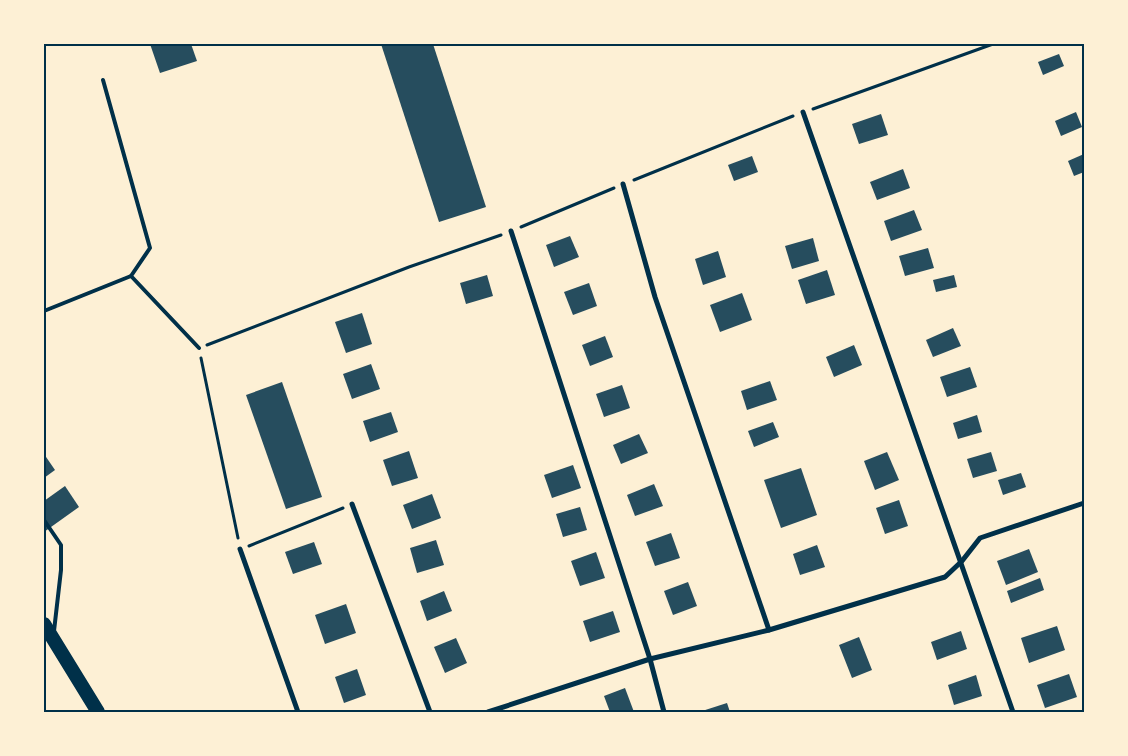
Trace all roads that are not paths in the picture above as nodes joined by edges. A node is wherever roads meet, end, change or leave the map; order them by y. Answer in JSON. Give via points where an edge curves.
{"nodes":[{"id":1,"x":103,"y":80,"type":"dead end"},
{"id":2,"x":803,"y":112,"type":"road end"},
{"id":3,"x":623,"y":184,"type":"road end"},
{"id":4,"x":511,"y":231,"type":"road end"},
{"id":5,"x":131,"y":276,"type":"junction"},
{"id":6,"x":44,"y":311,"type":"edge"},
{"id":7,"x":199,"y":348,"type":"road end"},
{"id":8,"x":1084,"y":503,"type":"edge"},
{"id":9,"x":352,"y":504,"type":"road end"},
{"id":10,"x":44,"y":520,"type":"edge"},
{"id":11,"x":240,"y":549,"type":"road end"},
{"id":12,"x":962,"y":561,"type":"junction"},
{"id":13,"x":44,"y":624,"type":"edge"},
{"id":14,"x":769,"y":630,"type":"junction"},
{"id":15,"x":53,"y":638,"type":"junction"},
{"id":16,"x":650,"y":659,"type":"junction"},
{"id":17,"x":98,"y":712,"type":"edge"},
{"id":18,"x":298,"y":712,"type":"edge"},
{"id":19,"x":430,"y":712,"type":"edge"},
{"id":20,"x":488,"y":712,"type":"edge"},
{"id":21,"x":664,"y":712,"type":"edge"},
{"id":22,"x":1013,"y":712,"type":"edge"}],
"edges":[{"from":1,"to":5,"type":"lane","via":[[150,248]]},
{"from":2,"to":12,"type":"street"},
{"from":3,"to":14,"type":"street","via":[[655,296]]},
{"from":4,"to":16,"type":"street"},
{"from":5,"to":6,"type":"lane"},
{"from":5,"to":7,"type":"lane"},
{"from":8,"to":12,"type":"street","via":[[980,538]]},
{"from":9,"to":19,"type":"street"},
{"from":10,"to":15,"type":"lane","via":[[61,544]]},
{"from":11,"to":18,"type":"street"},
{"from":12,"to":14,"type":"street","via":[[945,577]]},
{"from":12,"to":22,"type":"street"},
{"from":13,"to":15,"type":"highway"},
{"from":14,"to":16,"type":"street"},
{"from":15,"to":17,"type":"highway"},
{"from":16,"to":20,"type":"street"},
{"from":16,"to":21,"type":"street"}]}
